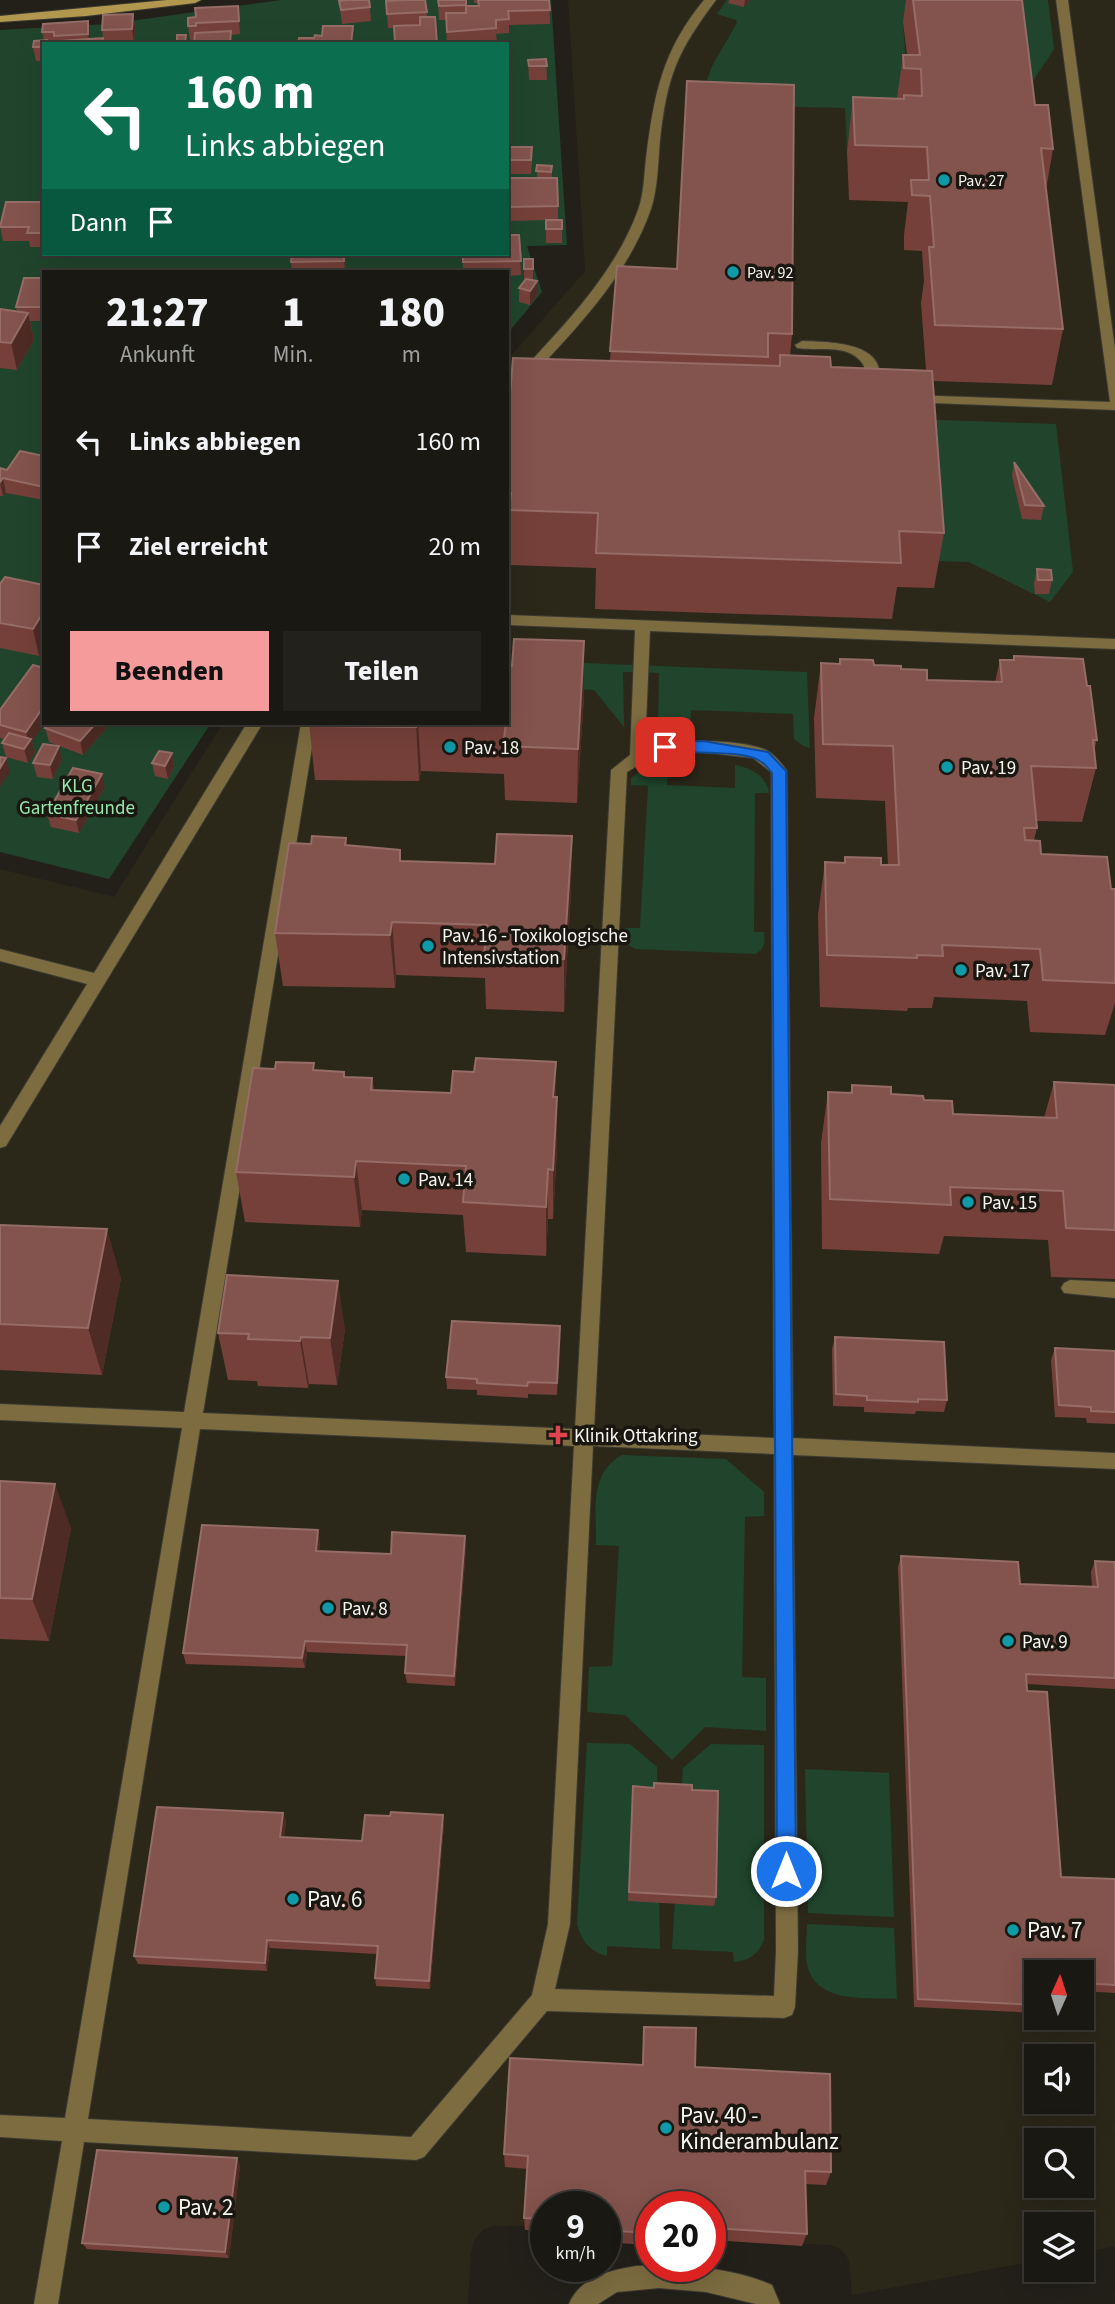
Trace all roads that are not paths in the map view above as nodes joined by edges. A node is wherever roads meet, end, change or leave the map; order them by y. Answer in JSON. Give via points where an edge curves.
{"nodes":[{"id":1,"x":195,"y":0,"type":"edge"},
{"id":2,"x":710,"y":0,"type":"edge"},
{"id":3,"x":1062,"y":0,"type":"edge"},
{"id":4,"x":689,"y":3,"type":"dead end"},
{"id":5,"x":0,"y":19,"type":"edge"},
{"id":6,"x":692,"y":22,"type":"junction"},
{"id":7,"x":802,"y":345,"type":"dead end"},
{"id":8,"x":512,"y":388,"type":"edge"},
{"id":9,"x":1115,"y":399,"type":"edge"},
{"id":10,"x":1115,"y":405,"type":"edge"},
{"id":11,"x":509,"y":620,"type":"edge"},
{"id":12,"x":643,"y":625,"type":"junction"},
{"id":13,"x":1115,"y":644,"type":"edge"},
{"id":14,"x":254,"y":725,"type":"edge"},
{"id":15,"x":308,"y":725,"type":"edge"},
{"id":16,"x":637,"y":755,"type":"junction"},
{"id":17,"x":0,"y":955,"type":"edge"},
{"id":18,"x":98,"y":980,"type":"junction"},
{"id":19,"x":0,"y":1141,"type":"edge"},
{"id":20,"x":1070,"y":1287,"type":"dead end"},
{"id":21,"x":1115,"y":1290,"type":"edge"},
{"id":22,"x":0,"y":1412,"type":"edge"},
{"id":23,"x":194,"y":1419,"type":"junction"},
{"id":24,"x":583,"y":1436,"type":"junction"},
{"id":25,"x":786,"y":1446,"type":"junction"},
{"id":26,"x":1115,"y":1461,"type":"edge"},
{"id":27,"x":542,"y":2000,"type":"junction"},
{"id":28,"x":0,"y":2126,"type":"edge"},
{"id":29,"x":75,"y":2131,"type":"junction"},
{"id":30,"x":46,"y":2304,"type":"edge"},
{"id":31,"x":581,"y":2304,"type":"edge"},
{"id":32,"x":768,"y":2304,"type":"edge"}],
"edges":[{"from":1,"to":5,"type":"street"},
{"from":2,"to":6,"type":"lane"},
{"from":3,"to":9,"type":"lane"},
{"from":4,"to":6,"type":"lane"},
{"from":6,"to":8,"type":"lane","via":[[660,89],[644,208],[627,248],[562,334]]},
{"from":7,"to":10,"type":"lane","via":[[844,346],[861,352],[870,363],[872,398]]},
{"from":11,"to":12,"type":"lane"},
{"from":12,"to":13,"type":"lane"},
{"from":12,"to":16,"type":"lane"},
{"from":14,"to":18,"type":"lane"},
{"from":15,"to":23,"type":"lane"},
{"from":16,"to":24,"type":"lane","via":[[619,770]]},
{"from":16,"to":25,"type":"lane","via":[[665,747],[703,746],[763,756],[779,771]]},
{"from":17,"to":18,"type":"lane"},
{"from":18,"to":19,"type":"lane"},
{"from":20,"to":21,"type":"lane"},
{"from":22,"to":23,"type":"lane"},
{"from":23,"to":24,"type":"lane"},
{"from":23,"to":29,"type":"lane"},
{"from":24,"to":25,"type":"lane"},
{"from":24,"to":27,"type":"lane","via":[[559,1924]]},
{"from":25,"to":26,"type":"lane"},
{"from":25,"to":27,"type":"lane","via":[[784,2007]]},
{"from":27,"to":29,"type":"lane","via":[[416,2148]]},
{"from":28,"to":29,"type":"lane"},
{"from":29,"to":30,"type":"lane"},
{"from":31,"to":32,"type":"lane","via":[[602,2286],[635,2278],[697,2278],[764,2294]]}]}
